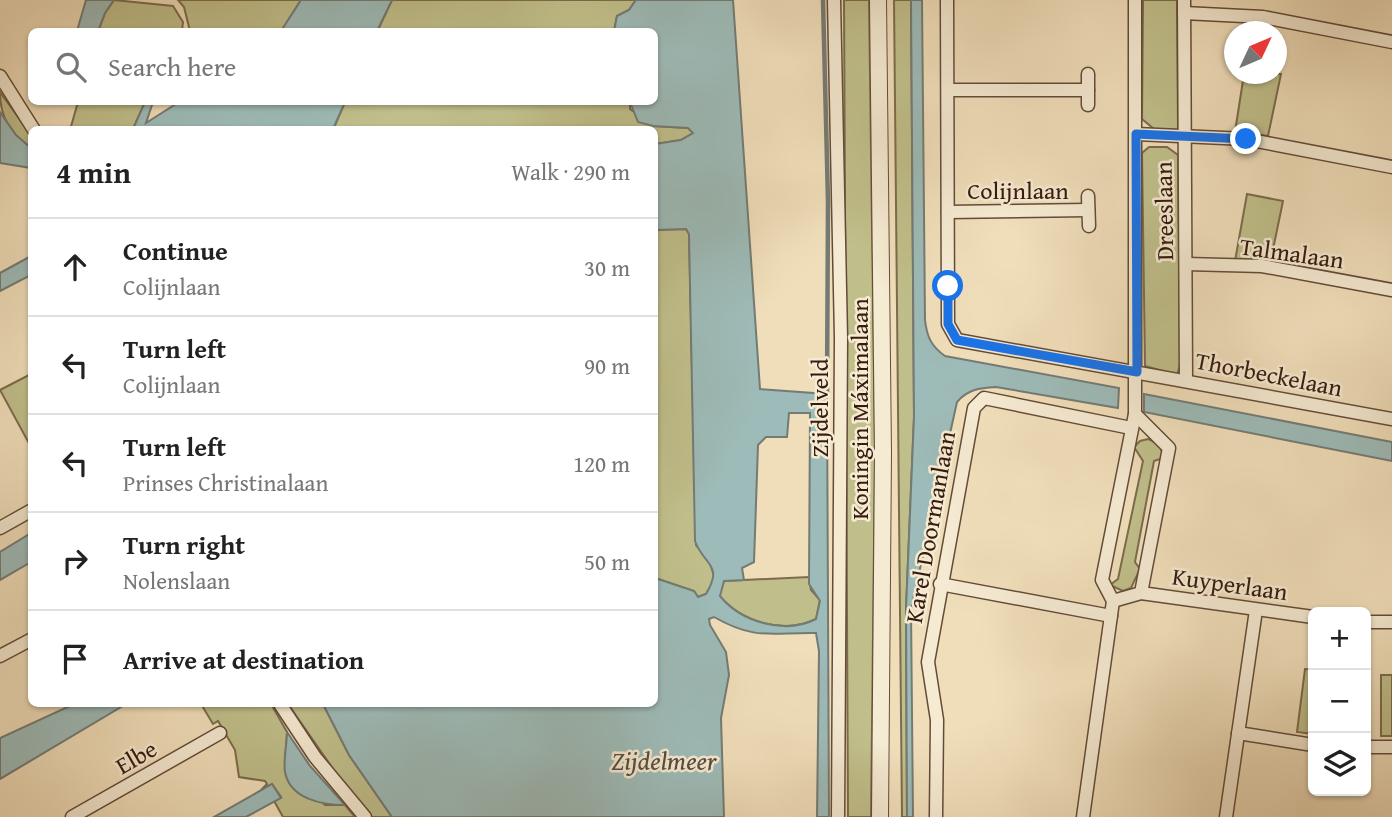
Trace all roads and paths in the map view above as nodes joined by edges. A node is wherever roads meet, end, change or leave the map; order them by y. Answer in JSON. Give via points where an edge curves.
{"nodes":[{"id":1,"x":834,"y":0,"type":"edge"},
{"id":2,"x":878,"y":0,"type":"edge"},
{"id":3,"x":947,"y":0,"type":"edge"},
{"id":4,"x":1135,"y":0,"type":"edge"},
{"id":5,"x":1184,"y":7,"type":"edge"},
{"id":6,"x":1392,"y":42,"type":"edge"},
{"id":7,"x":1088,"y":75,"type":"dead end"},
{"id":8,"x":0,"y":76,"type":"edge"},
{"id":9,"x":948,"y":90,"type":"junction"},
{"id":10,"x":1088,"y":90,"type":"junction"},
{"id":11,"x":1088,"y":105,"type":"dead end"},
{"id":12,"x":31,"y":126,"type":"edge"},
{"id":13,"x":1136,"y":134,"type":"junction"},
{"id":14,"x":1184,"y":137,"type":"junction"},
{"id":15,"x":1392,"y":167,"type":"edge"},
{"id":16,"x":1088,"y":196,"type":"dead end"},
{"id":17,"x":1088,"y":211,"type":"junction"},
{"id":18,"x":948,"y":212,"type":"junction"},
{"id":19,"x":1089,"y":226,"type":"dead end"},
{"id":20,"x":1186,"y":264,"type":"junction"},
{"id":21,"x":1392,"y":290,"type":"edge"},
{"id":22,"x":1137,"y":372,"type":"junction"},
{"id":23,"x":1186,"y":380,"type":"junction"},
{"id":24,"x":1135,"y":414,"type":"junction"},
{"id":25,"x":1392,"y":419,"type":"edge"},
{"id":26,"x":1131,"y":428,"type":"junction"},
{"id":27,"x":28,"y":512,"type":"edge"},
{"id":28,"x":0,"y":528,"type":"edge"},
{"id":29,"x":940,"y":584,"type":"junction"},
{"id":30,"x":1141,"y":593,"type":"junction"},
{"id":31,"x":1113,"y":601,"type":"junction"},
{"id":32,"x":1256,"y":610,"type":"junction"},
{"id":33,"x":1111,"y":616,"type":"junction"},
{"id":34,"x":1308,"y":616,"type":"edge"},
{"id":35,"x":1371,"y":622,"type":"edge"},
{"id":36,"x":1392,"y":622,"type":"edge"},
{"id":37,"x":28,"y":641,"type":"edge"},
{"id":38,"x":0,"y":656,"type":"edge"},
{"id":39,"x":282,"y":707,"type":"edge"},
{"id":40,"x":220,"y":733,"type":"dead end"},
{"id":41,"x":1238,"y":733,"type":"junction"},
{"id":42,"x":1308,"y":744,"type":"edge"},
{"id":43,"x":1371,"y":747,"type":"edge"},
{"id":44,"x":1392,"y":747,"type":"edge"},
{"id":45,"x":72,"y":817,"type":"edge"},
{"id":46,"x":365,"y":817,"type":"edge"},
{"id":47,"x":838,"y":817,"type":"edge"},
{"id":48,"x":880,"y":817,"type":"edge"},
{"id":49,"x":936,"y":817,"type":"edge"},
{"id":50,"x":1083,"y":817,"type":"edge"},
{"id":51,"x":1226,"y":817,"type":"edge"}],
"edges":[{"from":1,"to":47,"type":"street","name":"Zijdelveld","via":[[841,338]]},
{"from":2,"to":48,"type":"street","name":"Koningin Máximalaan","via":[[883,453]]},
{"from":3,"to":9,"type":"street","name":"Colijnlaan"},
{"from":4,"to":13,"type":"street"},
{"from":5,"to":6,"type":"street"},
{"from":5,"to":14,"type":"street","name":"Dreeslaan"},
{"from":7,"to":10,"type":"street"},
{"from":8,"to":12,"type":"street"},
{"from":9,"to":10,"type":"street"},
{"from":9,"to":18,"type":"street","name":"Colijnlaan"},
{"from":10,"to":11,"type":"street"},
{"from":13,"to":14,"type":"street"},
{"from":13,"to":22,"type":"street"},
{"from":14,"to":15,"type":"street","via":[[1246,139]]},
{"from":14,"to":20,"type":"street","name":"Dreeslaan"},
{"from":16,"to":17,"type":"street","name":"Colijnlaan"},
{"from":17,"to":18,"type":"street","name":"Colijnlaan"},
{"from":17,"to":19,"type":"street","name":"Colijnlaan"},
{"from":18,"to":22,"type":"street","name":"Colijnlaan","via":[[948,324],[957,340]]},
{"from":20,"to":21,"type":"street","name":"Talmalaan","via":[[1262,265]]},
{"from":20,"to":23,"type":"street","name":"Dreeslaan"},
{"from":22,"to":23,"type":"street","name":"Thorbeckelaan"},
{"from":22,"to":24,"type":"street"},
{"from":23,"to":25,"type":"street","name":"Thorbeckelaan"},
{"from":24,"to":26,"type":"street"},
{"from":24,"to":30,"type":"street","via":[[1169,448]]},
{"from":26,"to":29,"type":"street","name":"Karel Doormanlaan","via":[[984,398],[974,408]]},
{"from":26,"to":31,"type":"street","via":[[1102,580]]},
{"from":27,"to":28,"type":"street"},
{"from":29,"to":33,"type":"street"},
{"from":29,"to":49,"type":"street","name":"Karel Doormanlaan","via":[[928,662],[937,720]]},
{"from":30,"to":31,"type":"street"},
{"from":30,"to":32,"type":"street","name":"Kuyperlaan"},
{"from":31,"to":33,"type":"street"},
{"from":32,"to":34,"type":"street","name":"Kuyperlaan"},
{"from":32,"to":41,"type":"street"},
{"from":33,"to":50,"type":"street"},
{"from":35,"to":36,"type":"street"},
{"from":37,"to":38,"type":"street"},
{"from":39,"to":46,"type":"street","via":[[314,757]]},
{"from":40,"to":45,"type":"street","name":"Elbe"},
{"from":41,"to":42,"type":"street"},
{"from":41,"to":51,"type":"street"},
{"from":43,"to":44,"type":"street"}]}
